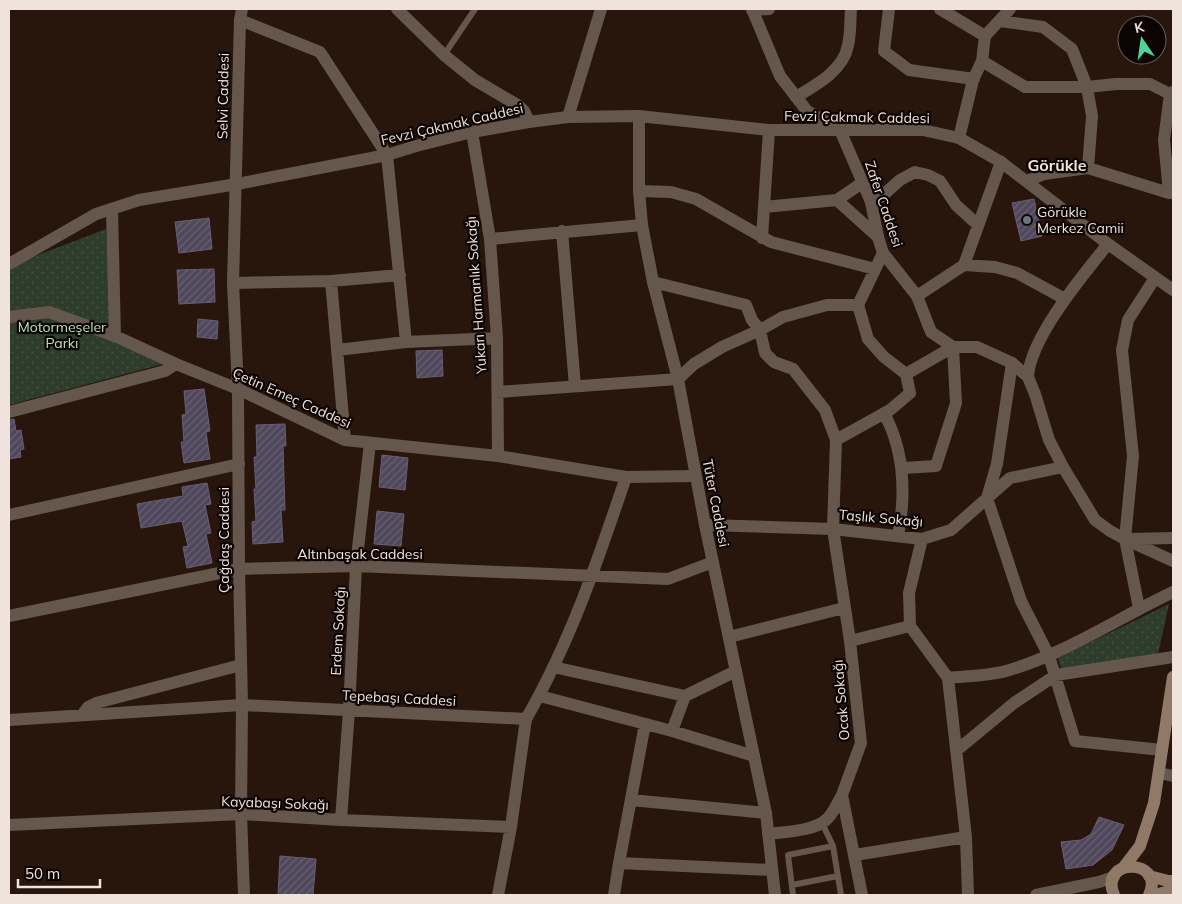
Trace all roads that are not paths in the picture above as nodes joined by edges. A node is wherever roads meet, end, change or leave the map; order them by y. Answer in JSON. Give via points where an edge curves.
{"nodes":[{"id":1,"x":397,"y":9,"type":"edge"},
{"id":2,"x":475,"y":9,"type":"edge"},
{"id":3,"x":601,"y":9,"type":"edge"},
{"id":4,"x":769,"y":9,"type":"edge"},
{"id":5,"x":851,"y":9,"type":"edge"},
{"id":6,"x":889,"y":9,"type":"edge"},
{"id":7,"x":940,"y":9,"type":"edge"},
{"id":8,"x":1010,"y":9,"type":"edge"},
{"id":9,"x":752,"y":10,"type":"edge"},
{"id":10,"x":241,"y":14,"type":"edge"},
{"id":11,"x":1000,"y":21,"type":"junction"},
{"id":12,"x":985,"y":36,"type":"junction"},
{"id":13,"x":444,"y":55,"type":"junction"},
{"id":14,"x":982,"y":61,"type":"junction"},
{"id":15,"x":974,"y":78,"type":"junction"},
{"id":16,"x":1087,"y":87,"type":"junction"},
{"id":17,"x":1171,"y":93,"type":"edge"},
{"id":18,"x":796,"y":97,"type":"junction"},
{"id":19,"x":638,"y":116,"type":"junction"},
{"id":20,"x":568,"y":117,"type":"junction"},
{"id":21,"x":529,"y":122,"type":"junction"},
{"id":22,"x":770,"y":130,"type":"junction"},
{"id":23,"x":840,"y":130,"type":"junction"},
{"id":24,"x":472,"y":132,"type":"junction"},
{"id":25,"x":959,"y":138,"type":"junction"},
{"id":26,"x":387,"y":155,"type":"junction"},
{"id":27,"x":1001,"y":162,"type":"junction"},
{"id":28,"x":1088,"y":168,"type":"junction"},
{"id":29,"x":1027,"y":181,"type":"junction"},
{"id":30,"x":862,"y":183,"type":"junction"},
{"id":31,"x":237,"y":184,"type":"junction"},
{"id":32,"x":639,"y":191,"type":"junction"},
{"id":33,"x":1171,"y":193,"type":"edge"},
{"id":34,"x":837,"y":200,"type":"junction"},
{"id":35,"x":870,"y":202,"type":"junction"},
{"id":36,"x":764,"y":207,"type":"junction"},
{"id":37,"x":112,"y":209,"type":"junction"},
{"id":38,"x":978,"y":225,"type":"junction"},
{"id":39,"x":642,"y":226,"type":"junction"},
{"id":40,"x":562,"y":231,"type":"junction"},
{"id":41,"x":878,"y":237,"type":"junction"},
{"id":42,"x":762,"y":238,"type":"junction"},
{"id":43,"x":490,"y":239,"type":"junction"},
{"id":44,"x":1108,"y":244,"type":"junction"},
{"id":45,"x":883,"y":253,"type":"junction"},
{"id":46,"x":9,"y":264,"type":"edge"},
{"id":47,"x":964,"y":265,"type":"junction"},
{"id":48,"x":875,"y":269,"type":"junction"},
{"id":49,"x":400,"y":274,"type":"junction"},
{"id":50,"x":1155,"y":278,"type":"junction"},
{"id":51,"x":331,"y":282,"type":"junction"},
{"id":52,"x":653,"y":282,"type":"junction"},
{"id":53,"x":233,"y":283,"type":"junction"},
{"id":54,"x":1173,"y":290,"type":"edge"},
{"id":55,"x":917,"y":296,"type":"junction"},
{"id":56,"x":1065,"y":300,"type":"junction"},
{"id":57,"x":858,"y":304,"type":"junction"},
{"id":58,"x":9,"y":317,"type":"edge"},
{"id":59,"x":760,"y":330,"type":"junction"},
{"id":60,"x":115,"y":336,"type":"junction"},
{"id":61,"x":497,"y":338,"type":"junction"},
{"id":62,"x":406,"y":342,"type":"junction"},
{"id":63,"x":953,"y":347,"type":"junction"},
{"id":64,"x":338,"y":350,"type":"junction"},
{"id":65,"x":1012,"y":363,"type":"junction"},
{"id":66,"x":176,"y":364,"type":"junction"},
{"id":67,"x":906,"y":374,"type":"junction"},
{"id":68,"x":1028,"y":377,"type":"junction"},
{"id":69,"x":678,"y":379,"type":"junction"},
{"id":70,"x":575,"y":386,"type":"junction"},
{"id":71,"x":238,"y":389,"type":"junction"},
{"id":72,"x":498,"y":392,"type":"junction"},
{"id":73,"x":9,"y":412,"type":"edge"},
{"id":74,"x":884,"y":413,"type":"junction"},
{"id":75,"x":345,"y":440,"type":"junction"},
{"id":76,"x":836,"y":440,"type":"junction"},
{"id":77,"x":370,"y":443,"type":"junction"},
{"id":78,"x":498,"y":456,"type":"junction"},
{"id":79,"x":239,"y":464,"type":"junction"},
{"id":80,"x":1062,"y":467,"type":"junction"},
{"id":81,"x":903,"y":468,"type":"junction"},
{"id":82,"x":695,"y":476,"type":"junction"},
{"id":83,"x":626,"y":477,"type":"junction"},
{"id":84,"x":987,"y":498,"type":"junction"},
{"id":85,"x":9,"y":514,"type":"edge"},
{"id":86,"x":705,"y":525,"type":"junction"},
{"id":87,"x":833,"y":529,"type":"junction"},
{"id":88,"x":898,"y":536,"type":"junction"},
{"id":89,"x":922,"y":538,"type":"junction"},
{"id":90,"x":1173,"y":538,"type":"edge"},
{"id":91,"x":1125,"y":539,"type":"junction"},
{"id":92,"x":1173,"y":561,"type":"edge"},
{"id":93,"x":713,"y":562,"type":"junction"},
{"id":94,"x":356,"y":566,"type":"junction"},
{"id":95,"x":239,"y":569,"type":"junction"},
{"id":96,"x":593,"y":575,"type":"junction"},
{"id":97,"x":1173,"y":592,"type":"edge"},
{"id":98,"x":844,"y":608,"type":"junction"},
{"id":99,"x":1139,"y":608,"type":"junction"},
{"id":100,"x":9,"y":616,"type":"edge"},
{"id":101,"x":910,"y":626,"type":"junction"},
{"id":102,"x":729,"y":637,"type":"junction"},
{"id":103,"x":850,"y":641,"type":"junction"},
{"id":104,"x":1049,"y":656,"type":"junction"},
{"id":105,"x":1173,"y":657,"type":"edge"},
{"id":106,"x":241,"y":665,"type":"junction"},
{"id":107,"x":554,"y":667,"type":"junction"},
{"id":108,"x":736,"y":671,"type":"junction"},
{"id":109,"x":1056,"y":676,"type":"junction"},
{"id":110,"x":1173,"y":677,"type":"edge"},
{"id":111,"x":948,"y":678,"type":"junction"},
{"id":112,"x":540,"y":696,"type":"junction"},
{"id":113,"x":685,"y":696,"type":"junction"},
{"id":114,"x":242,"y":705,"type":"junction"},
{"id":115,"x":349,"y":710,"type":"junction"},
{"id":116,"x":82,"y":715,"type":"junction"},
{"id":117,"x":526,"y":719,"type":"junction"},
{"id":118,"x":9,"y":720,"type":"edge"},
{"id":119,"x":645,"y":724,"type":"junction"},
{"id":120,"x":672,"y":731,"type":"junction"},
{"id":121,"x":1162,"y":750,"type":"junction"},
{"id":122,"x":956,"y":751,"type":"junction"},
{"id":123,"x":754,"y":756,"type":"junction"},
{"id":124,"x":1159,"y":773,"type":"junction"},
{"id":125,"x":1173,"y":776,"type":"edge"},
{"id":126,"x":842,"y":795,"type":"junction"},
{"id":127,"x":632,"y":800,"type":"junction"},
{"id":128,"x":766,"y":813,"type":"junction"},
{"id":129,"x":241,"y":814,"type":"junction"},
{"id":130,"x":341,"y":820,"type":"junction"},
{"id":131,"x":822,"y":823,"type":"junction"},
{"id":132,"x":9,"y":825,"type":"edge"},
{"id":133,"x":511,"y":827,"type":"junction"},
{"id":134,"x":768,"y":834,"type":"junction"},
{"id":135,"x":966,"y":837,"type":"junction"},
{"id":136,"x":833,"y":846,"type":"junction"},
{"id":137,"x":1140,"y":846,"type":"junction"},
{"id":138,"x":855,"y":855,"type":"junction"},
{"id":139,"x":619,"y":863,"type":"junction"},
{"id":140,"x":1124,"y":867,"type":"junction"},
{"id":141,"x":772,"y":870,"type":"junction"},
{"id":142,"x":1147,"y":874,"type":"junction"},
{"id":143,"x":838,"y":876,"type":"junction"},
{"id":144,"x":1114,"y":877,"type":"junction"},
{"id":145,"x":792,"y":885,"type":"junction"},
{"id":146,"x":1171,"y":886,"type":"edge"},
{"id":147,"x":244,"y":895,"type":"edge"},
{"id":148,"x":498,"y":895,"type":"edge"},
{"id":149,"x":614,"y":895,"type":"edge"},
{"id":150,"x":775,"y":895,"type":"edge"},
{"id":151,"x":794,"y":895,"type":"edge"},
{"id":152,"x":841,"y":895,"type":"edge"},
{"id":153,"x":862,"y":895,"type":"edge"},
{"id":154,"x":968,"y":895,"type":"edge"},
{"id":155,"x":1036,"y":895,"type":"edge"},
{"id":156,"x":1114,"y":895,"type":"edge"},
{"id":157,"x":1149,"y":895,"type":"edge"},
{"id":158,"x":1155,"y":895,"type":"edge"}],
"edges":[{"from":1,"to":13,"type":"street"},
{"from":2,"to":13,"type":"lane"},
{"from":3,"to":20,"type":"street"},
{"from":4,"to":9,"type":"street"},
{"from":5,"to":18,"type":"street","via":[[848,46],[838,66],[820,83]]},
{"from":6,"to":15,"type":"street","via":[[884,52],[909,70]]},
{"from":7,"to":12,"type":"street"},
{"from":8,"to":11,"type":"street"},
{"from":9,"to":18,"type":"street","via":[[780,76]]},
{"from":10,"to":26,"type":"street","via":[[320,52]]},
{"from":10,"to":31,"type":"street","name":"Selvi Caddesi"},
{"from":11,"to":12,"type":"street"},
{"from":11,"to":16,"type":"street","via":[[1043,27],[1072,49]]},
{"from":12,"to":14,"type":"street"},
{"from":13,"to":21,"type":"street","via":[[475,80],[519,106]]},
{"from":14,"to":15,"type":"street"},
{"from":14,"to":16,"type":"street","via":[[1025,87]]},
{"from":15,"to":25,"type":"street"},
{"from":16,"to":17,"type":"street","via":[[1150,84]]},
{"from":16,"to":28,"type":"street","via":[[1092,116]]},
{"from":17,"to":33,"type":"street","via":[[1164,140]]},
{"from":18,"to":23,"type":"street","via":[[807,111]]},
{"from":19,"to":20,"type":"street","name":"Fevzi Çakmak Caddesi"},
{"from":19,"to":22,"type":"street","name":"Fevzi Çakmak Caddesi"},
{"from":19,"to":32,"type":"street","name":"Tüter Caddesi"},
{"from":20,"to":21,"type":"street","name":"Fevzi Çakmak Caddesi"},
{"from":21,"to":24,"type":"street","name":"Fevzi Çakmak Caddesi"},
{"from":22,"to":23,"type":"street","name":"Fevzi Çakmak Caddesi"},
{"from":22,"to":36,"type":"street"},
{"from":23,"to":25,"type":"street","name":"Fevzi Çakmak Caddesi","via":[[923,130]]},
{"from":23,"to":30,"type":"street","name":"Zafer Caddesi"},
{"from":24,"to":26,"type":"street","name":"Fevzi Çakmak Caddesi"},
{"from":24,"to":43,"type":"street","name":"Yukarı Harmanlık Sokağı"},
{"from":25,"to":27,"type":"street","name":"Fevzi Çakmak Caddesi"},
{"from":26,"to":31,"type":"street","name":"Fevzi Çakmak Caddesi"},
{"from":26,"to":49,"type":"street"},
{"from":27,"to":29,"type":"street","name":"Fevzi Çakmak Caddesi"},
{"from":27,"to":38,"type":"street"},
{"from":28,"to":29,"type":"street","via":[[1044,174]]},
{"from":28,"to":33,"type":"street"},
{"from":29,"to":44,"type":"street","name":"Fevzi Çakmak Caddesi"},
{"from":30,"to":34,"type":"street"},
{"from":30,"to":35,"type":"street","name":"Zafer Caddesi"},
{"from":31,"to":37,"type":"street","name":"Fevzi Çakmak Caddesi","via":[[139,200]]},
{"from":31,"to":53,"type":"street","name":"Çağdaş Caddesi"},
{"from":32,"to":39,"type":"street","name":"Tüter Caddesi"},
{"from":32,"to":42,"type":"street","via":[[671,192],[696,199]]},
{"from":34,"to":36,"type":"street"},
{"from":34,"to":41,"type":"street"},
{"from":35,"to":38,"type":"street","via":[[916,172],[940,182],[956,205]]},
{"from":35,"to":41,"type":"street","name":"Zafer Caddesi"},
{"from":36,"to":42,"type":"street"},
{"from":37,"to":46,"type":"street","name":"Fevzi Çakmak Caddesi","via":[[96,214]]},
{"from":37,"to":60,"type":"street"},
{"from":38,"to":47,"type":"street"},
{"from":39,"to":40,"type":"street"},
{"from":39,"to":52,"type":"street","name":"Tüter Caddesi"},
{"from":40,"to":43,"type":"street"},
{"from":40,"to":70,"type":"street"},
{"from":41,"to":45,"type":"street","name":"Zafer Caddesi"},
{"from":42,"to":48,"type":"street"},
{"from":43,"to":61,"type":"street","name":"Yukarı Harmanlık Sokağı"},
{"from":44,"to":50,"type":"street","name":"Fevzi Çakmak Caddesi"},
{"from":44,"to":56,"type":"street"},
{"from":45,"to":48,"type":"street"},
{"from":45,"to":55,"type":"street","name":"Zafer Caddesi"},
{"from":47,"to":55,"type":"street"},
{"from":47,"to":56,"type":"street","via":[[995,267],[1017,273]]},
{"from":48,"to":57,"type":"street"},
{"from":49,"to":51,"type":"street"},
{"from":49,"to":62,"type":"street"},
{"from":50,"to":54,"type":"street","name":"Fevzi Çakmak Caddesi"},
{"from":50,"to":91,"type":"street","via":[[1128,320],[1122,350],[1133,456]]},
{"from":51,"to":53,"type":"street"},
{"from":51,"to":64,"type":"street"},
{"from":52,"to":59,"type":"street","via":[[746,305]]},
{"from":52,"to":69,"type":"street","name":"Tüter Caddesi"},
{"from":53,"to":71,"type":"street","name":"Çağdaş Caddesi"},
{"from":55,"to":63,"type":"street","name":"Zafer Caddesi","via":[[931,332]]},
{"from":56,"to":68,"type":"street","via":[[1043,334],[1028,366]]},
{"from":57,"to":59,"type":"street","via":[[827,305],[783,317]]},
{"from":57,"to":67,"type":"street","via":[[868,339]]},
{"from":58,"to":60,"type":"street","name":"Çetin Emeç Caddesi","via":[[49,312]]},
{"from":59,"to":69,"type":"street","via":[[722,347],[694,364]]},
{"from":59,"to":76,"type":"street","via":[[765,353],[774,362],[793,369],[824,410]]},
{"from":60,"to":66,"type":"street","name":"Çetin Emeç Caddesi"},
{"from":61,"to":62,"type":"street"},
{"from":61,"to":72,"type":"street","name":"Yukarı Harmanlık Sokağı"},
{"from":62,"to":64,"type":"street"},
{"from":63,"to":65,"type":"street","via":[[977,347]]},
{"from":63,"to":67,"type":"street"},
{"from":63,"to":81,"type":"street","via":[[956,403],[936,466]]},
{"from":64,"to":75,"type":"street"},
{"from":65,"to":68,"type":"street"},
{"from":65,"to":84,"type":"street","via":[[997,464]]},
{"from":66,"to":71,"type":"street","name":"Çetin Emeç Caddesi"},
{"from":66,"to":73,"type":"street","via":[[165,371]]},
{"from":67,"to":74,"type":"street","via":[[910,393]]},
{"from":68,"to":80,"type":"street","via":[[1049,440]]},
{"from":69,"to":70,"type":"street"},
{"from":69,"to":82,"type":"street","name":"Tüter Caddesi"},
{"from":70,"to":72,"type":"street"},
{"from":71,"to":75,"type":"street","name":"Çetin Emeç Caddesi"},
{"from":71,"to":79,"type":"street","name":"Çağdaş Caddesi"},
{"from":72,"to":78,"type":"street","name":"Yukarı Harmanlık Sokağı"},
{"from":74,"to":76,"type":"street"},
{"from":74,"to":81,"type":"street","via":[[893,430]]},
{"from":75,"to":77,"type":"street","name":"Çetin Emeç Caddesi"},
{"from":76,"to":87,"type":"street","name":"Ocak Sokağı"},
{"from":77,"to":78,"type":"street","name":"Çetin Emeç Caddesi"},
{"from":77,"to":94,"type":"street","name":"Erdem Sokağı"},
{"from":78,"to":83,"type":"street","name":"Çetin Emeç Caddesi"},
{"from":79,"to":85,"type":"street"},
{"from":79,"to":95,"type":"street","name":"Çağdaş Caddesi"},
{"from":80,"to":84,"type":"street","name":"Taşlık Sokağı","via":[[1010,478]]},
{"from":80,"to":91,"type":"street","via":[[1095,520]]},
{"from":81,"to":88,"type":"street"},
{"from":82,"to":83,"type":"street","name":"Çetin Emeç Caddesi"},
{"from":82,"to":86,"type":"street","name":"Tüter Caddesi"},
{"from":83,"to":96,"type":"street"},
{"from":84,"to":89,"type":"street","name":"Taşlık Sokağı","via":[[951,530]]},
{"from":84,"to":104,"type":"street","via":[[1021,601]]},
{"from":86,"to":87,"type":"street","name":"Taşlık Sokağı"},
{"from":86,"to":93,"type":"street","name":"Tüter Caddesi"},
{"from":87,"to":88,"type":"street","name":"Taşlık Sokağı"},
{"from":87,"to":98,"type":"street","name":"Ocak Sokağı"},
{"from":88,"to":89,"type":"street","name":"Taşlık Sokağı"},
{"from":89,"to":101,"type":"street","via":[[909,593]]},
{"from":90,"to":91,"type":"street"},
{"from":91,"to":92,"type":"street"},
{"from":91,"to":99,"type":"street"},
{"from":93,"to":96,"type":"street","name":"Altınbaşak Caddesi","via":[[668,579]]},
{"from":93,"to":102,"type":"street","name":"Tüter Caddesi"},
{"from":94,"to":95,"type":"street","name":"Altınbaşak Caddesi"},
{"from":94,"to":96,"type":"street","name":"Altınbaşak Caddesi"},
{"from":94,"to":115,"type":"street","name":"Erdem Sokağı"},
{"from":95,"to":100,"type":"street","name":"Altınbaşak Caddesi"},
{"from":95,"to":106,"type":"street","name":"Çağdaş Caddesi"},
{"from":96,"to":107,"type":"street"},
{"from":97,"to":99,"type":"street"},
{"from":98,"to":102,"type":"street"},
{"from":98,"to":103,"type":"street","name":"Ocak Sokağı"},
{"from":99,"to":104,"type":"street"},
{"from":101,"to":103,"type":"street"},
{"from":101,"to":111,"type":"street"},
{"from":102,"to":108,"type":"street","name":"Tüter Caddesi"},
{"from":103,"to":126,"type":"street","name":"Ocak Sokağı","via":[[861,743]]},
{"from":104,"to":109,"type":"street"},
{"from":104,"to":111,"type":"street","via":[[1004,671]]},
{"from":105,"to":109,"type":"street"},
{"from":106,"to":114,"type":"street","name":"Çağdaş Caddesi"},
{"from":106,"to":116,"type":"street","via":[[91,704]]},
{"from":107,"to":112,"type":"street"},
{"from":107,"to":113,"type":"street"},
{"from":108,"to":113,"type":"street"},
{"from":108,"to":123,"type":"street","name":"Tüter Caddesi"},
{"from":109,"to":121,"type":"street","via":[[1075,741]]},
{"from":109,"to":122,"type":"street","via":[[1014,703]]},
{"from":110,"to":121,"type":"main road"},
{"from":111,"to":122,"type":"street"},
{"from":112,"to":117,"type":"street"},
{"from":112,"to":119,"type":"street"},
{"from":113,"to":120,"type":"street"},
{"from":114,"to":115,"type":"street","name":"Tepebaşı Caddesi"},
{"from":114,"to":116,"type":"street","name":"Tepebaşı Caddesi"},
{"from":114,"to":129,"type":"street","name":"Çağdaş Caddesi"},
{"from":115,"to":117,"type":"street","name":"Tepebaşı Caddesi"},
{"from":115,"to":130,"type":"street","name":"Erdem Sokağı"},
{"from":116,"to":118,"type":"street","name":"Tepebaşı Caddesi"},
{"from":117,"to":133,"type":"street"},
{"from":119,"to":120,"type":"street"},
{"from":119,"to":127,"type":"street"},
{"from":120,"to":123,"type":"street"},
{"from":121,"to":124,"type":"main road"},
{"from":122,"to":135,"type":"street"},
{"from":123,"to":128,"type":"street","name":"Tüter Caddesi"},
{"from":124,"to":125,"type":"street"},
{"from":124,"to":137,"type":"main road","via":[[1154,803]]},
{"from":126,"to":131,"type":"street","name":"Ocak Sokağı"},
{"from":126,"to":138,"type":"street"},
{"from":127,"to":128,"type":"street"},
{"from":127,"to":139,"type":"street"},
{"from":128,"to":134,"type":"street","name":"Tüter Caddesi"},
{"from":129,"to":130,"type":"street","name":"Kayabaşı Sokağı"},
{"from":129,"to":132,"type":"street","name":"Kayabaşı Sokağı"},
{"from":129,"to":147,"type":"street","name":"Çağdaş Caddesi"},
{"from":130,"to":133,"type":"street","name":"Kayabaşı Sokağı"},
{"from":131,"to":134,"type":"street"},
{"from":131,"to":136,"type":"lane"},
{"from":133,"to":148,"type":"street"},
{"from":134,"to":141,"type":"street","name":"Tüter Caddesi"},
{"from":135,"to":138,"type":"street"},
{"from":135,"to":154,"type":"street"},
{"from":136,"to":143,"type":"lane"},
{"from":136,"to":145,"type":"lane","via":[[788,856]]},
{"from":137,"to":140,"type":"main road"},
{"from":137,"to":142,"type":"main road"},
{"from":138,"to":153,"type":"street"},
{"from":139,"to":141,"type":"street"},
{"from":139,"to":149,"type":"street"},
{"from":140,"to":142,"type":"main road","via":[[1136,866]]},
{"from":140,"to":144,"type":"main road"},
{"from":141,"to":150,"type":"street","name":"Tüter Caddesi"},
{"from":142,"to":146,"type":"main road"},
{"from":142,"to":157,"type":"main road","via":[[1152,886]]},
{"from":143,"to":145,"type":"lane"},
{"from":143,"to":152,"type":"lane"},
{"from":144,"to":155,"type":"street"},
{"from":144,"to":156,"type":"main road"},
{"from":145,"to":151,"type":"lane"},
{"from":146,"to":158,"type":"main road"}]}
